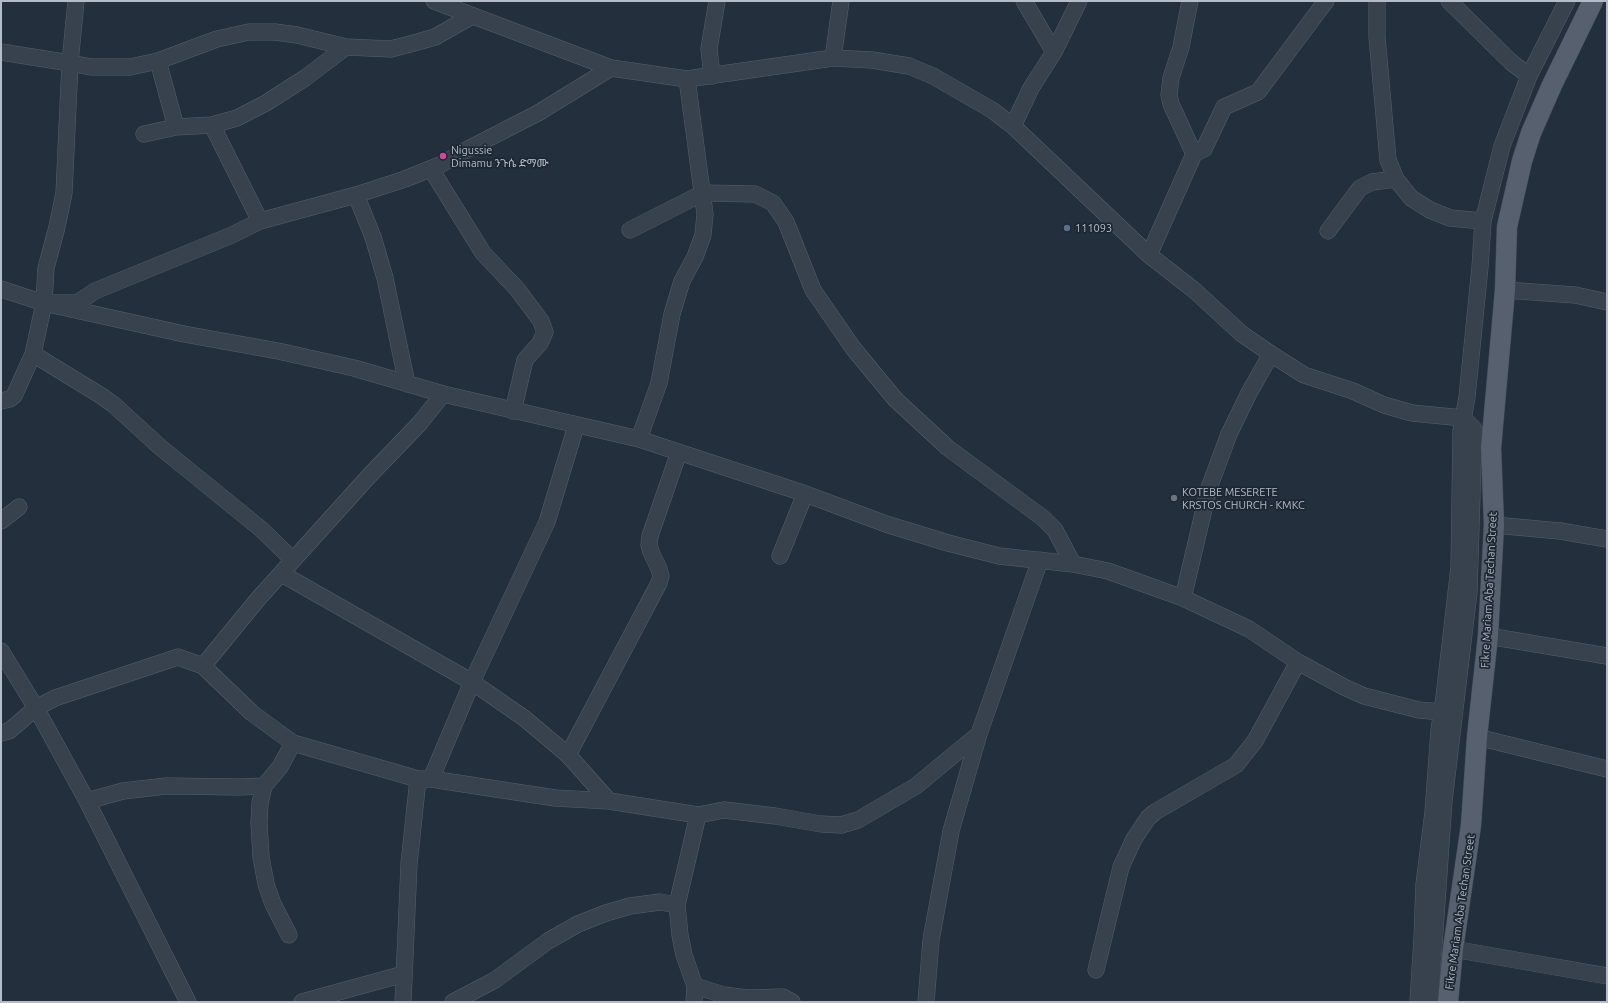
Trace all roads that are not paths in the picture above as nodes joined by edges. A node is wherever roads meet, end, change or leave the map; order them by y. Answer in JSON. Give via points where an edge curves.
{"nodes":[{"id":1,"x":76,"y":1,"type":"edge"},
{"id":2,"x":434,"y":1,"type":"edge"},
{"id":3,"x":717,"y":1,"type":"edge"},
{"id":4,"x":841,"y":1,"type":"edge"},
{"id":5,"x":1024,"y":1,"type":"edge"},
{"id":6,"x":1079,"y":1,"type":"edge"},
{"id":7,"x":1190,"y":1,"type":"edge"},
{"id":8,"x":1326,"y":1,"type":"edge"},
{"id":9,"x":1377,"y":1,"type":"edge"},
{"id":10,"x":1449,"y":1,"type":"edge"},
{"id":11,"x":1566,"y":1,"type":"edge"},
{"id":12,"x":1593,"y":1,"type":"edge"},
{"id":13,"x":472,"y":16,"type":"junction"},
{"id":14,"x":346,"y":47,"type":"junction"},
{"id":15,"x":1,"y":52,"type":"edge"},
{"id":16,"x":1054,"y":52,"type":"junction"},
{"id":17,"x":833,"y":58,"type":"junction"},
{"id":18,"x":158,"y":61,"type":"junction"},
{"id":19,"x":70,"y":63,"type":"junction"},
{"id":20,"x":611,"y":68,"type":"junction"},
{"id":21,"x":712,"y":76,"type":"junction"},
{"id":22,"x":1529,"y":76,"type":"junction"},
{"id":23,"x":687,"y":79,"type":"junction"},
{"id":24,"x":212,"y":125,"type":"junction"},
{"id":25,"x":1013,"y":126,"type":"junction"},
{"id":26,"x":176,"y":127,"type":"junction"},
{"id":27,"x":144,"y":134,"type":"dead end"},
{"id":28,"x":1194,"y":154,"type":"junction"},
{"id":29,"x":432,"y":169,"type":"junction"},
{"id":30,"x":1396,"y":179,"type":"junction"},
{"id":31,"x":703,"y":193,"type":"junction"},
{"id":32,"x":356,"y":195,"type":"junction"},
{"id":33,"x":260,"y":221,"type":"junction"},
{"id":34,"x":1483,"y":221,"type":"junction"},
{"id":35,"x":630,"y":230,"type":"dead end"},
{"id":36,"x":1328,"y":231,"type":"dead end"},
{"id":37,"x":1149,"y":255,"type":"junction"},
{"id":38,"x":1,"y":289,"type":"edge"},
{"id":39,"x":1505,"y":290,"type":"junction"},
{"id":40,"x":1607,"y":302,"type":"edge"},
{"id":41,"x":44,"y":303,"type":"junction"},
{"id":42,"x":33,"y":354,"type":"junction"},
{"id":43,"x":1271,"y":354,"type":"junction"},
{"id":44,"x":407,"y":384,"type":"junction"},
{"id":45,"x":444,"y":394,"type":"junction"},
{"id":46,"x":1,"y":401,"type":"edge"},
{"id":47,"x":513,"y":411,"type":"junction"},
{"id":48,"x":1463,"y":418,"type":"junction"},
{"id":49,"x":576,"y":426,"type":"junction"},
{"id":50,"x":638,"y":439,"type":"junction"},
{"id":51,"x":679,"y":452,"type":"junction"},
{"id":52,"x":805,"y":494,"type":"junction"},
{"id":53,"x":19,"y":507,"type":"dead end"},
{"id":54,"x":1,"y":521,"type":"edge"},
{"id":55,"x":1494,"y":525,"type":"junction"},
{"id":56,"x":1607,"y":539,"type":"edge"},
{"id":57,"x":780,"y":556,"type":"dead end"},
{"id":58,"x":293,"y":560,"type":"junction"},
{"id":59,"x":1040,"y":560,"type":"junction"},
{"id":60,"x":1073,"y":564,"type":"junction"},
{"id":61,"x":282,"y":574,"type":"junction"},
{"id":62,"x":1183,"y":598,"type":"junction"},
{"id":63,"x":1488,"y":636,"type":"junction"},
{"id":64,"x":1607,"y":656,"type":"edge"},
{"id":65,"x":3,"y":657,"type":"edge"},
{"id":66,"x":1298,"y":662,"type":"junction"},
{"id":67,"x":203,"y":666,"type":"junction"},
{"id":68,"x":472,"y":682,"type":"junction"},
{"id":69,"x":36,"y":708,"type":"junction"},
{"id":70,"x":1448,"y":713,"type":"junction"},
{"id":71,"x":1,"y":733,"type":"edge"},
{"id":72,"x":978,"y":734,"type":"junction"},
{"id":73,"x":1477,"y":737,"type":"junction"},
{"id":74,"x":293,"y":743,"type":"junction"},
{"id":75,"x":568,"y":755,"type":"junction"},
{"id":76,"x":1607,"y":769,"type":"edge"},
{"id":77,"x":424,"y":779,"type":"junction"},
{"id":78,"x":264,"y":786,"type":"junction"},
{"id":79,"x":87,"y":801,"type":"junction"},
{"id":80,"x":609,"y":801,"type":"junction"},
{"id":81,"x":698,"y":815,"type":"junction"},
{"id":82,"x":677,"y":905,"type":"junction"},
{"id":83,"x":289,"y":935,"type":"dead end"},
{"id":84,"x":1453,"y":949,"type":"junction"},
{"id":85,"x":1096,"y":970,"type":"dead end"},
{"id":86,"x":404,"y":974,"type":"junction"},
{"id":87,"x":1607,"y":976,"type":"edge"},
{"id":88,"x":695,"y":986,"type":"junction"},
{"id":89,"x":188,"y":1002,"type":"edge"},
{"id":90,"x":302,"y":1002,"type":"edge"},
{"id":91,"x":403,"y":1002,"type":"edge"},
{"id":92,"x":454,"y":1002,"type":"edge"},
{"id":93,"x":694,"y":1002,"type":"edge"},
{"id":94,"x":792,"y":1002,"type":"edge"},
{"id":95,"x":926,"y":1002,"type":"edge"},
{"id":96,"x":1418,"y":1002,"type":"edge"},
{"id":97,"x":1430,"y":1002,"type":"edge"},
{"id":98,"x":1448,"y":1002,"type":"edge"}],
"edges":[{"from":1,"to":19,"type":"street"},
{"from":2,"to":13,"type":"street"},
{"from":3,"to":21,"type":"street","via":[[709,49]]},
{"from":4,"to":17,"type":"street"},
{"from":5,"to":16,"type":"street"},
{"from":6,"to":16,"type":"street"},
{"from":7,"to":28,"type":"street","via":[[1169,95]]},
{"from":8,"to":28,"type":"street","via":[[1258,92],[1224,107],[1204,149]]},
{"from":9,"to":30,"type":"street","via":[[1377,37],[1388,160]]},
{"from":10,"to":22,"type":"street","via":[[1511,62]]},
{"from":11,"to":22,"type":"street"},
{"from":12,"to":39,"type":"main road","name":"Fikre Mariam Aba Techan Street","via":[[1531,133],[1507,227]]},
{"from":13,"to":14,"type":"street","via":[[435,37],[391,49]]},
{"from":13,"to":20,"type":"street"},
{"from":14,"to":18,"type":"street","via":[[298,34],[249,32],[217,39]]},
{"from":14,"to":24,"type":"street","via":[[266,104],[237,118]]},
{"from":15,"to":19,"type":"street"},
{"from":16,"to":25,"type":"street","via":[[1031,88]]},
{"from":17,"to":21,"type":"street"},
{"from":17,"to":25,"type":"street","via":[[872,60],[909,66],[950,84]]},
{"from":18,"to":19,"type":"street","via":[[130,67],[91,67]]},
{"from":18,"to":26,"type":"street"},
{"from":19,"to":41,"type":"street","via":[[64,193],[46,268]]},
{"from":20,"to":23,"type":"street"},
{"from":20,"to":29,"type":"street","via":[[538,113]]},
{"from":21,"to":23,"type":"street"},
{"from":22,"to":34,"type":"street","via":[[1502,146]]},
{"from":23,"to":31,"type":"street"},
{"from":24,"to":26,"type":"street"},
{"from":24,"to":33,"type":"street"},
{"from":25,"to":37,"type":"street"},
{"from":26,"to":27,"type":"street"},
{"from":28,"to":37,"type":"street"},
{"from":29,"to":32,"type":"street"},
{"from":29,"to":47,"type":"street","via":[[483,254],[517,289],[542,321],[545,332],[540,344],[525,360]]},
{"from":30,"to":34,"type":"street","via":[[1411,198],[1430,210],[1450,218]]},
{"from":30,"to":36,"type":"street","via":[[1372,182],[1360,188]]},
{"from":31,"to":35,"type":"street"},
{"from":31,"to":50,"type":"street","via":[[703,235],[682,281],[672,314],[659,383]]},
{"from":31,"to":60,"type":"street","via":[[755,194],[773,203],[786,222],[813,290],[853,348],[895,399],[948,448],[1043,518],[1055,530]]},
{"from":32,"to":33,"type":"street"},
{"from":32,"to":44,"type":"street","via":[[373,237],[385,278]]},
{"from":33,"to":41,"type":"street","via":[[95,291],[77,303]]},
{"from":34,"to":48,"type":"street"},
{"from":37,"to":43,"type":"street","via":[[1194,290],[1242,334]]},
{"from":38,"to":41,"type":"street"},
{"from":39,"to":40,"type":"street","via":[[1575,295]]},
{"from":39,"to":55,"type":"main road","name":"Fikre Mariam Aba Techan Street","via":[[1491,448]]},
{"from":41,"to":42,"type":"street"},
{"from":41,"to":44,"type":"street","via":[[354,368]]},
{"from":42,"to":46,"type":"street","via":[[14,396]]},
{"from":42,"to":58,"type":"street","via":[[114,405],[160,447],[261,529]]},
{"from":43,"to":48,"type":"street","via":[[1304,375],[1353,391],[1384,405],[1412,413]]},
{"from":43,"to":62,"type":"street","via":[[1229,434],[1209,488]]},
{"from":44,"to":45,"type":"street"},
{"from":45,"to":47,"type":"street"},
{"from":45,"to":58,"type":"street"},
{"from":47,"to":49,"type":"street"},
{"from":48,"to":70,"type":"street","via":[[1459,462],[1459,567]]},
{"from":49,"to":50,"type":"street"},
{"from":49,"to":68,"type":"street","via":[[547,522]]},
{"from":50,"to":51,"type":"street"},
{"from":51,"to":52,"type":"street"},
{"from":51,"to":75,"type":"street","via":[[650,536],[650,552],[661,576],[659,583]]},
{"from":52,"to":57,"type":"street"},
{"from":52,"to":59,"type":"street","via":[[886,524],[948,543],[999,556]]},
{"from":53,"to":54,"type":"street"},
{"from":55,"to":56,"type":"street","via":[[1560,531]]},
{"from":55,"to":63,"type":"main road","name":"Fikre Mariam Aba Techan Street"},
{"from":58,"to":61,"type":"street"},
{"from":59,"to":60,"type":"street"},
{"from":59,"to":72,"type":"street"},
{"from":60,"to":62,"type":"street","via":[[1108,571]]},
{"from":61,"to":67,"type":"street"},
{"from":61,"to":68,"type":"street"},
{"from":62,"to":66,"type":"street","via":[[1249,629]]},
{"from":63,"to":64,"type":"street"},
{"from":63,"to":73,"type":"main road","name":"Fikre Mariam Aba Techan Street"},
{"from":65,"to":69,"type":"street"},
{"from":66,"to":70,"type":"street","via":[[1364,696],[1419,710]]},
{"from":66,"to":85,"type":"street","via":[[1255,741],[1236,766],[1155,812],[1134,839],[1121,867]]},
{"from":67,"to":69,"type":"street","via":[[178,657],[55,698]]},
{"from":67,"to":74,"type":"street","via":[[252,713]]},
{"from":68,"to":75,"type":"street","via":[[524,718]]},
{"from":68,"to":77,"type":"street"},
{"from":69,"to":71,"type":"street","via":[[9,732]]},
{"from":69,"to":79,"type":"street"},
{"from":70,"to":96,"type":"street","via":[[1435,766],[1433,812],[1424,884]]},
{"from":70,"to":97,"type":"street"},
{"from":72,"to":81,"type":"street","via":[[916,786],[858,820],[840,825],[821,824],[724,810]]},
{"from":72,"to":95,"type":"street","via":[[951,831],[931,940]]},
{"from":73,"to":76,"type":"street"},
{"from":73,"to":84,"type":"main road","name":"Fikre Mariam Aba Techan Street","via":[[1471,825]]},
{"from":74,"to":77,"type":"street"},
{"from":74,"to":78,"type":"street","via":[[280,767]]},
{"from":75,"to":80,"type":"street"},
{"from":77,"to":80,"type":"street","via":[[555,798]]},
{"from":77,"to":86,"type":"street","via":[[409,864]]},
{"from":78,"to":79,"type":"street","via":[[166,786],[123,791]]},
{"from":78,"to":83,"type":"street","via":[[260,803],[261,857],[273,904]]},
{"from":79,"to":89,"type":"street"},
{"from":80,"to":81,"type":"street"},
{"from":81,"to":82,"type":"street"},
{"from":82,"to":88,"type":"street","via":[[684,955]]},
{"from":82,"to":92,"type":"street","via":[[660,902],[630,906],[578,924],[548,941],[495,980]]},
{"from":84,"to":87,"type":"street"},
{"from":84,"to":98,"type":"main road","name":"Fikre Mariam Aba Techan Street"},
{"from":86,"to":90,"type":"street"},
{"from":86,"to":91,"type":"street"},
{"from":88,"to":93,"type":"street"},
{"from":88,"to":94,"type":"street","via":[[724,995],[784,998]]}]}
